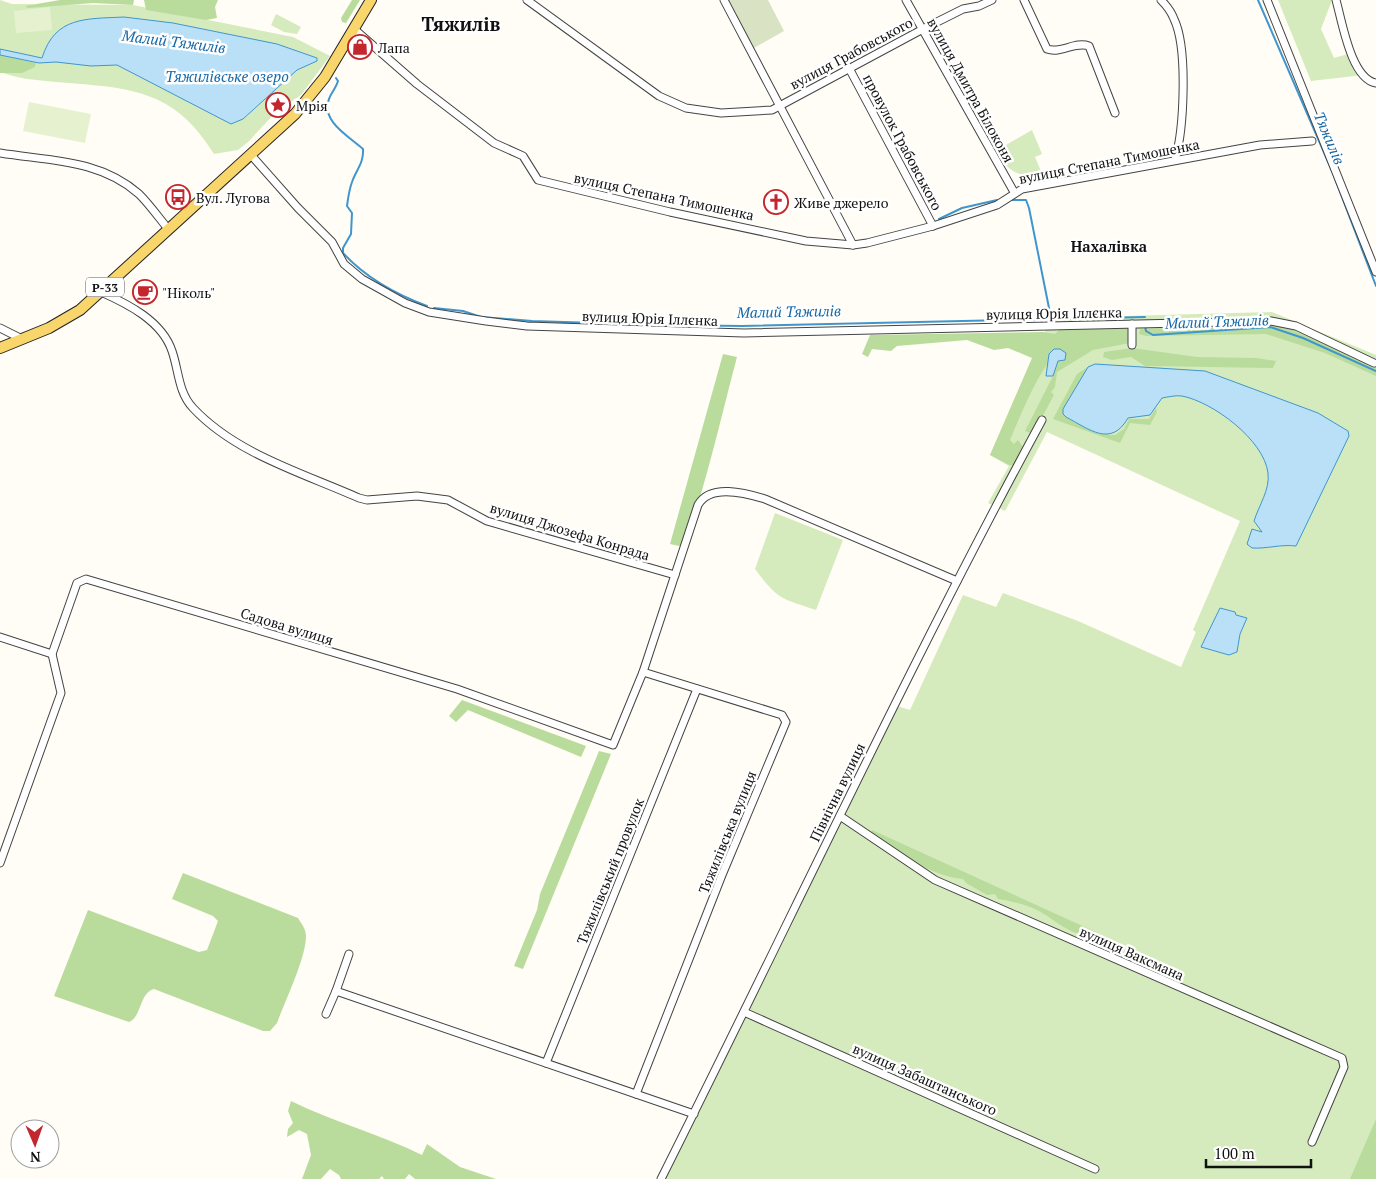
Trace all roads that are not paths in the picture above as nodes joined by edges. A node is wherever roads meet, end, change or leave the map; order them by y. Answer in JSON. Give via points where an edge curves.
{"nodes":[{"id":1,"x":371,"y":0,"type":"edge"},
{"id":2,"x":527,"y":0,"type":"edge"},
{"id":3,"x":724,"y":0,"type":"edge"},
{"id":4,"x":906,"y":0,"type":"edge"},
{"id":5,"x":992,"y":0,"type":"edge"},
{"id":6,"x":1024,"y":0,"type":"edge"},
{"id":7,"x":1161,"y":0,"type":"edge"},
{"id":8,"x":1267,"y":0,"type":"edge"},
{"id":9,"x":1336,"y":0,"type":"edge"},
{"id":10,"x":354,"y":29,"type":"junction"},
{"id":11,"x":923,"y":29,"type":"junction"},
{"id":12,"x":850,"y":70,"type":"junction"},
{"id":13,"x":1376,"y":83,"type":"edge"},
{"id":14,"x":778,"y":107,"type":"junction"},
{"id":15,"x":1116,"y":114,"type":"dead end"},
{"id":16,"x":1312,"y":141,"type":"dead end"},
{"id":17,"x":0,"y":153,"type":"edge"},
{"id":18,"x":251,"y":155,"type":"junction"},
{"id":19,"x":1175,"y":160,"type":"junction"},
{"id":20,"x":1014,"y":192,"type":"junction"},
{"id":21,"x":934,"y":226,"type":"junction"},
{"id":22,"x":169,"y":230,"type":"junction"},
{"id":23,"x":852,"y":245,"type":"junction"},
{"id":24,"x":1376,"y":272,"type":"edge"},
{"id":25,"x":101,"y":292,"type":"junction"},
{"id":26,"x":1132,"y":324,"type":"junction"},
{"id":27,"x":0,"y":328,"type":"edge"},
{"id":28,"x":22,"y":340,"type":"junction"},
{"id":29,"x":1132,"y":345,"type":"dead end"},
{"id":30,"x":0,"y":348,"type":"edge"},
{"id":31,"x":1374,"y":363,"type":"dead end"},
{"id":32,"x":1042,"y":420,"type":"dead end"},
{"id":33,"x":674,"y":576,"type":"junction"},
{"id":34,"x":957,"y":581,"type":"junction"},
{"id":35,"x":0,"y":637,"type":"edge"},
{"id":36,"x":52,"y":654,"type":"junction"},
{"id":37,"x":643,"y":672,"type":"junction"},
{"id":38,"x":697,"y":689,"type":"junction"},
{"id":39,"x":840,"y":816,"type":"junction"},
{"id":40,"x":0,"y":863,"type":"edge"},
{"id":41,"x":349,"y":954,"type":"dead end"},
{"id":42,"x":336,"y":991,"type":"junction"},
{"id":43,"x":744,"y":1012,"type":"junction"},
{"id":44,"x":326,"y":1014,"type":"dead end"},
{"id":45,"x":546,"y":1063,"type":"junction"},
{"id":46,"x":636,"y":1094,"type":"junction"},
{"id":47,"x":694,"y":1114,"type":"junction"},
{"id":48,"x":1312,"y":1142,"type":"dead end"},
{"id":49,"x":1095,"y":1169,"type":"dead end"},
{"id":50,"x":661,"y":1179,"type":"edge"}],
"edges":[{"from":1,"to":10,"type":"main road","number":"Р-33"},
{"from":2,"to":14,"type":"street","name":"вулиця Грабовського","via":[[659,96],[686,108],[721,113]]},
{"from":3,"to":14,"type":"street"},
{"from":4,"to":11,"type":"street","name":"вулиця Дмитра Білоконя"},
{"from":5,"to":11,"type":"street","name":"вулиця Грабовського","via":[[963,9]]},
{"from":6,"to":15,"type":"street","via":[[1047,49],[1089,46]]},
{"from":7,"to":19,"type":"street","via":[[1175,20],[1182,55],[1179,144]]},
{"from":8,"to":24,"type":"street"},
{"from":9,"to":13,"type":"street","via":[[1354,61],[1363,76]]},
{"from":10,"to":18,"type":"main road","number":"Р-33","via":[[312,95]]},
{"from":10,"to":23,"type":"street","name":"вулиця Степана Тимошенка","via":[[417,84],[494,143],[523,156],[538,180],[806,241]]},
{"from":11,"to":12,"type":"street","name":"вулиця Грабовського"},
{"from":11,"to":20,"type":"street","name":"вулиця Дмитра Білоконя"},
{"from":12,"to":14,"type":"street","name":"вулиця Грабовського"},
{"from":12,"to":21,"type":"street","name":"провулок Грабовського"},
{"from":14,"to":23,"type":"street"},
{"from":16,"to":19,"type":"street","name":"вулиця Степана Тимошенка","via":[[1260,145]]},
{"from":17,"to":22,"type":"street","via":[[85,165],[116,177],[138,194]]},
{"from":18,"to":22,"type":"main road","number":"Р-33"},
{"from":18,"to":26,"type":"street","name":"вулиця Юрія Іллєнка","via":[[332,242],[344,264],[379,290],[429,312],[513,325],[667,332]]},
{"from":19,"to":20,"type":"street","name":"вулиця Степана Тимошенка"},
{"from":20,"to":21,"type":"street","name":"вулиця Степана Тимошенка","via":[[997,205]]},
{"from":21,"to":23,"type":"street","name":"вулиця Степана Тимошенка"},
{"from":22,"to":25,"type":"main road","number":"Р-33"},
{"from":25,"to":28,"type":"main road","number":"Р-33","via":[[70,317]]},
{"from":25,"to":33,"type":"street","name":"вулиця Джозефа Конрада","via":[[123,302],[153,323],[172,350],[182,393],[204,419],[239,444],[359,498],[432,496],[448,500],[486,520]]},
{"from":26,"to":29,"type":"street"},
{"from":26,"to":31,"type":"street","name":"вулиця Юрія Іллєнка","via":[[1278,322],[1296,326]]},
{"from":27,"to":28,"type":"street"},
{"from":28,"to":30,"type":"main road","number":"Р-33"},
{"from":32,"to":34,"type":"street","name":"Північна вулиця"},
{"from":33,"to":34,"type":"street","via":[[702,498],[722,492],[750,494],[765,499]]},
{"from":33,"to":37,"type":"street"},
{"from":34,"to":39,"type":"street","name":"Північна вулиця"},
{"from":35,"to":36,"type":"street"},
{"from":36,"to":37,"type":"street","name":"Садова вулиця","via":[[77,583],[86,579],[457,689],[614,745]]},
{"from":36,"to":40,"type":"street","via":[[61,693]]},
{"from":37,"to":38,"type":"street","name":"Тяжилівська вулиця"},
{"from":38,"to":45,"type":"street","name":"Тяжилівський провулок"},
{"from":38,"to":46,"type":"street","name":"Тяжилівська вулиця","via":[[782,715],[786,722]]},
{"from":39,"to":43,"type":"street","name":"Північна вулиця"},
{"from":39,"to":48,"type":"street","name":"вулиця Ваксмана","via":[[935,880],[1342,1058],[1344,1067]]},
{"from":41,"to":42,"type":"street"},
{"from":42,"to":44,"type":"street"},
{"from":42,"to":45,"type":"street"},
{"from":43,"to":47,"type":"street","name":"Північна вулиця"},
{"from":43,"to":49,"type":"street","name":"вулиця Забаштанського"},
{"from":45,"to":46,"type":"street"},
{"from":46,"to":47,"type":"street"},
{"from":47,"to":50,"type":"street","name":"Північна вулиця"}]}
